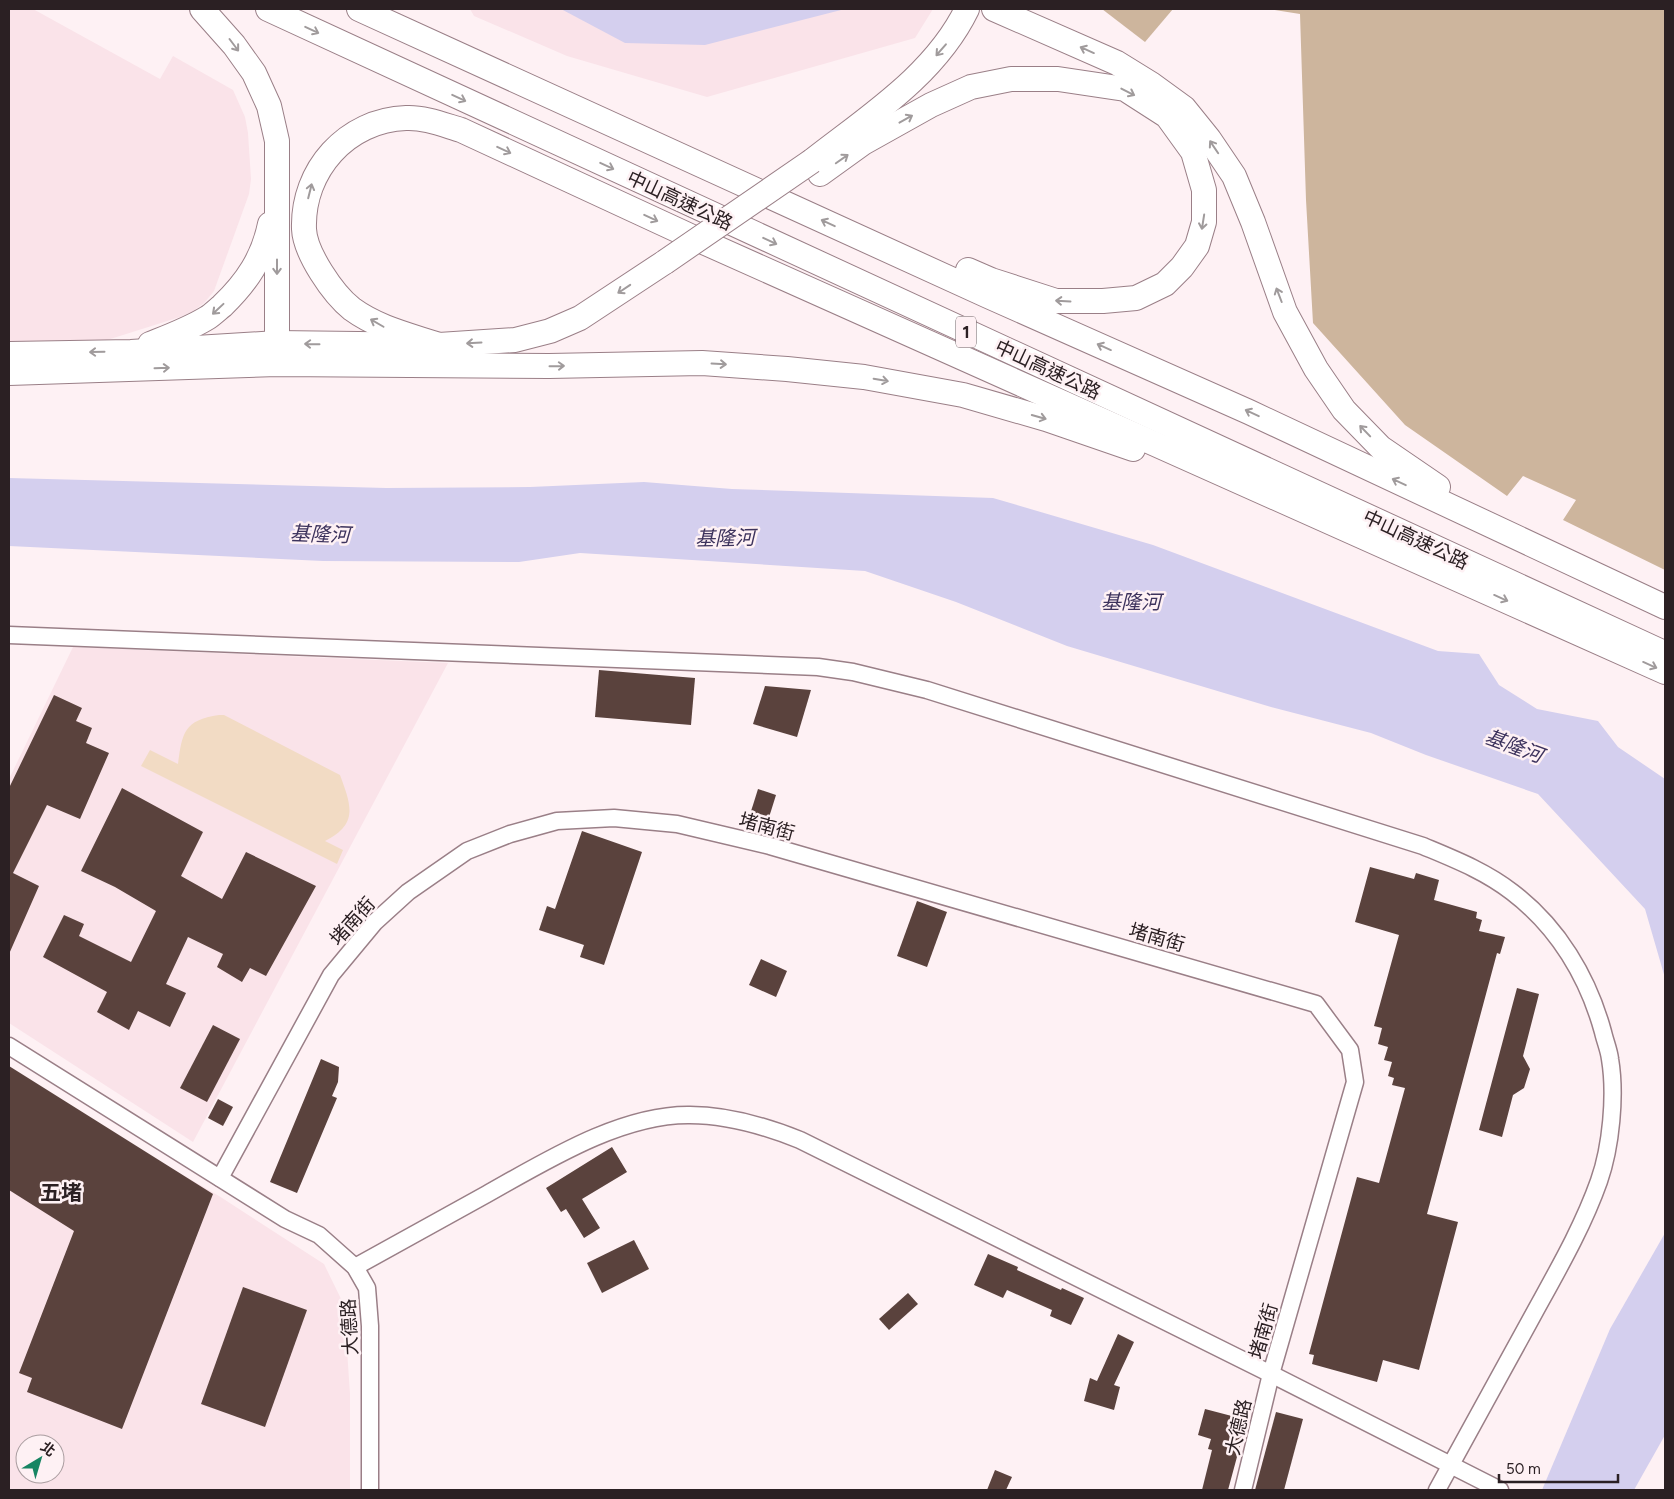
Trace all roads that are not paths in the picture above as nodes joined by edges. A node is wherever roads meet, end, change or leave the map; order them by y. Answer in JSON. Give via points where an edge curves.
{"nodes":[{"id":1,"x":202,"y":9,"type":"edge"},
{"id":2,"x":268,"y":9,"type":"edge"},
{"id":3,"x":359,"y":9,"type":"edge"},
{"id":4,"x":967,"y":9,"type":"edge"},
{"id":5,"x":994,"y":9,"type":"edge"},
{"id":6,"x":816,"y":168,"type":"junction"},
{"id":7,"x":277,"y":190,"type":"junction"},
{"id":8,"x":850,"y":233,"type":"junction"},
{"id":9,"x":131,"y":352,"type":"junction"},
{"id":10,"x":9,"y":354,"type":"edge"},
{"id":11,"x":278,"y":354,"type":"junction"},
{"id":12,"x":439,"y":355,"type":"junction"},
{"id":13,"x":9,"y":373,"type":"edge"},
{"id":14,"x":1457,"y":578,"type":"junction"},
{"id":15,"x":1665,"y":600,"type":"edge"},
{"id":16,"x":1665,"y":607,"type":"edge"},
{"id":17,"x":9,"y":635,"type":"edge"},
{"id":18,"x":1665,"y":654,"type":"edge"},
{"id":19,"x":1665,"y":672,"type":"edge"},
{"id":20,"x":9,"y":1046,"type":"edge"},
{"id":21,"x":220,"y":1178,"type":"junction"},
{"id":22,"x":355,"y":1267,"type":"junction"},
{"id":23,"x":1271,"y":1374,"type":"junction"},
{"id":24,"x":1455,"y":1468,"type":"junction"},
{"id":25,"x":370,"y":1490,"type":"edge"},
{"id":26,"x":1243,"y":1490,"type":"edge"},
{"id":27,"x":1437,"y":1490,"type":"edge"},
{"id":28,"x":1500,"y":1490,"type":"edge"}],
"edges":[{"from":1,"to":7,"type":"highway","one_way":true,"via":[[249,66],[269,106],[277,141]]},
{"from":2,"to":18,"type":"highway","name":"中山高速公路","number":"1","one_way":true},
{"from":8,"to":3,"type":"highway","number":"1","one_way":true},
{"from":4,"to":6,"type":"highway","one_way":true,"via":[[949,40],[921,73]]},
{"from":15,"to":5,"type":"highway","one_way":true,"via":[[1642,586],[1480,510],[1428,482],[1381,448],[1344,410],[1316,369],[1285,312],[1234,176],[1184,108],[1117,63]]},
{"from":6,"to":8,"type":"highway","one_way":true,"via":[[971,87],[1011,78],[1058,79],[1125,89],[1167,116],[1193,152],[1204,190],[1204,222],[1197,246],[1182,268],[1165,284],[1136,298],[1056,301],[991,280],[908,244]]},
{"from":6,"to":12,"type":"highway","via":[[669,268],[613,317],[555,346],[523,355]]},
{"from":7,"to":9,"type":"highway","one_way":true,"via":[[266,240],[254,268],[235,294],[209,317],[184,331]]},
{"from":7,"to":11,"type":"highway","one_way":true},
{"from":16,"to":8,"type":"highway","number":"1","one_way":true,"via":[[1249,412]]},
{"from":9,"to":10,"type":"highway","one_way":true},
{"from":9,"to":11,"type":"highway"},
{"from":11,"to":12,"type":"highway"},
{"from":13,"to":11,"type":"highway","one_way":true},
{"from":12,"to":14,"type":"highway","one_way":true,"via":[[549,366],[712,364],[787,368],[864,377],[963,395],[1151,455],[1263,506]]},
{"from":12,"to":14,"type":"highway","one_way":true,"via":[[351,308],[315,261],[304,230],[312,183],[325,160],[341,141],[366,126],[388,120],[434,121],[461,130],[690,236]]},
{"from":14,"to":19,"type":"highway","one_way":true},
{"from":17,"to":24,"type":"street","via":[[809,667],[853,672],[927,690],[1423,846],[1485,873],[1538,916],[1579,969],[1592,997],[1610,1058],[1611,1116],[1599,1180],[1584,1218]]},
{"from":20,"to":21,"type":"street"},
{"from":21,"to":22,"type":"street","name":"大德路","via":[[285,1220],[318,1235]]},
{"from":21,"to":23,"type":"street","name":"堵南街","via":[[331,975],[375,922],[408,892],[467,851],[510,834],[557,821],[614,818],[677,824],[770,846],[1316,1004],[1350,1050],[1355,1082]]},
{"from":22,"to":23,"type":"street","name":"堵南街","via":[[536,1166],[595,1137],[652,1118],[689,1114],[764,1126],[800,1140]]},
{"from":22,"to":25,"type":"street","name":"大德路","via":[[367,1288],[370,1326]]},
{"from":23,"to":24,"type":"street","name":"堵南街"},
{"from":23,"to":26,"type":"street","name":"大德路"},
{"from":24,"to":27,"type":"street"},
{"from":24,"to":28,"type":"street","name":"堵南街"}]}
